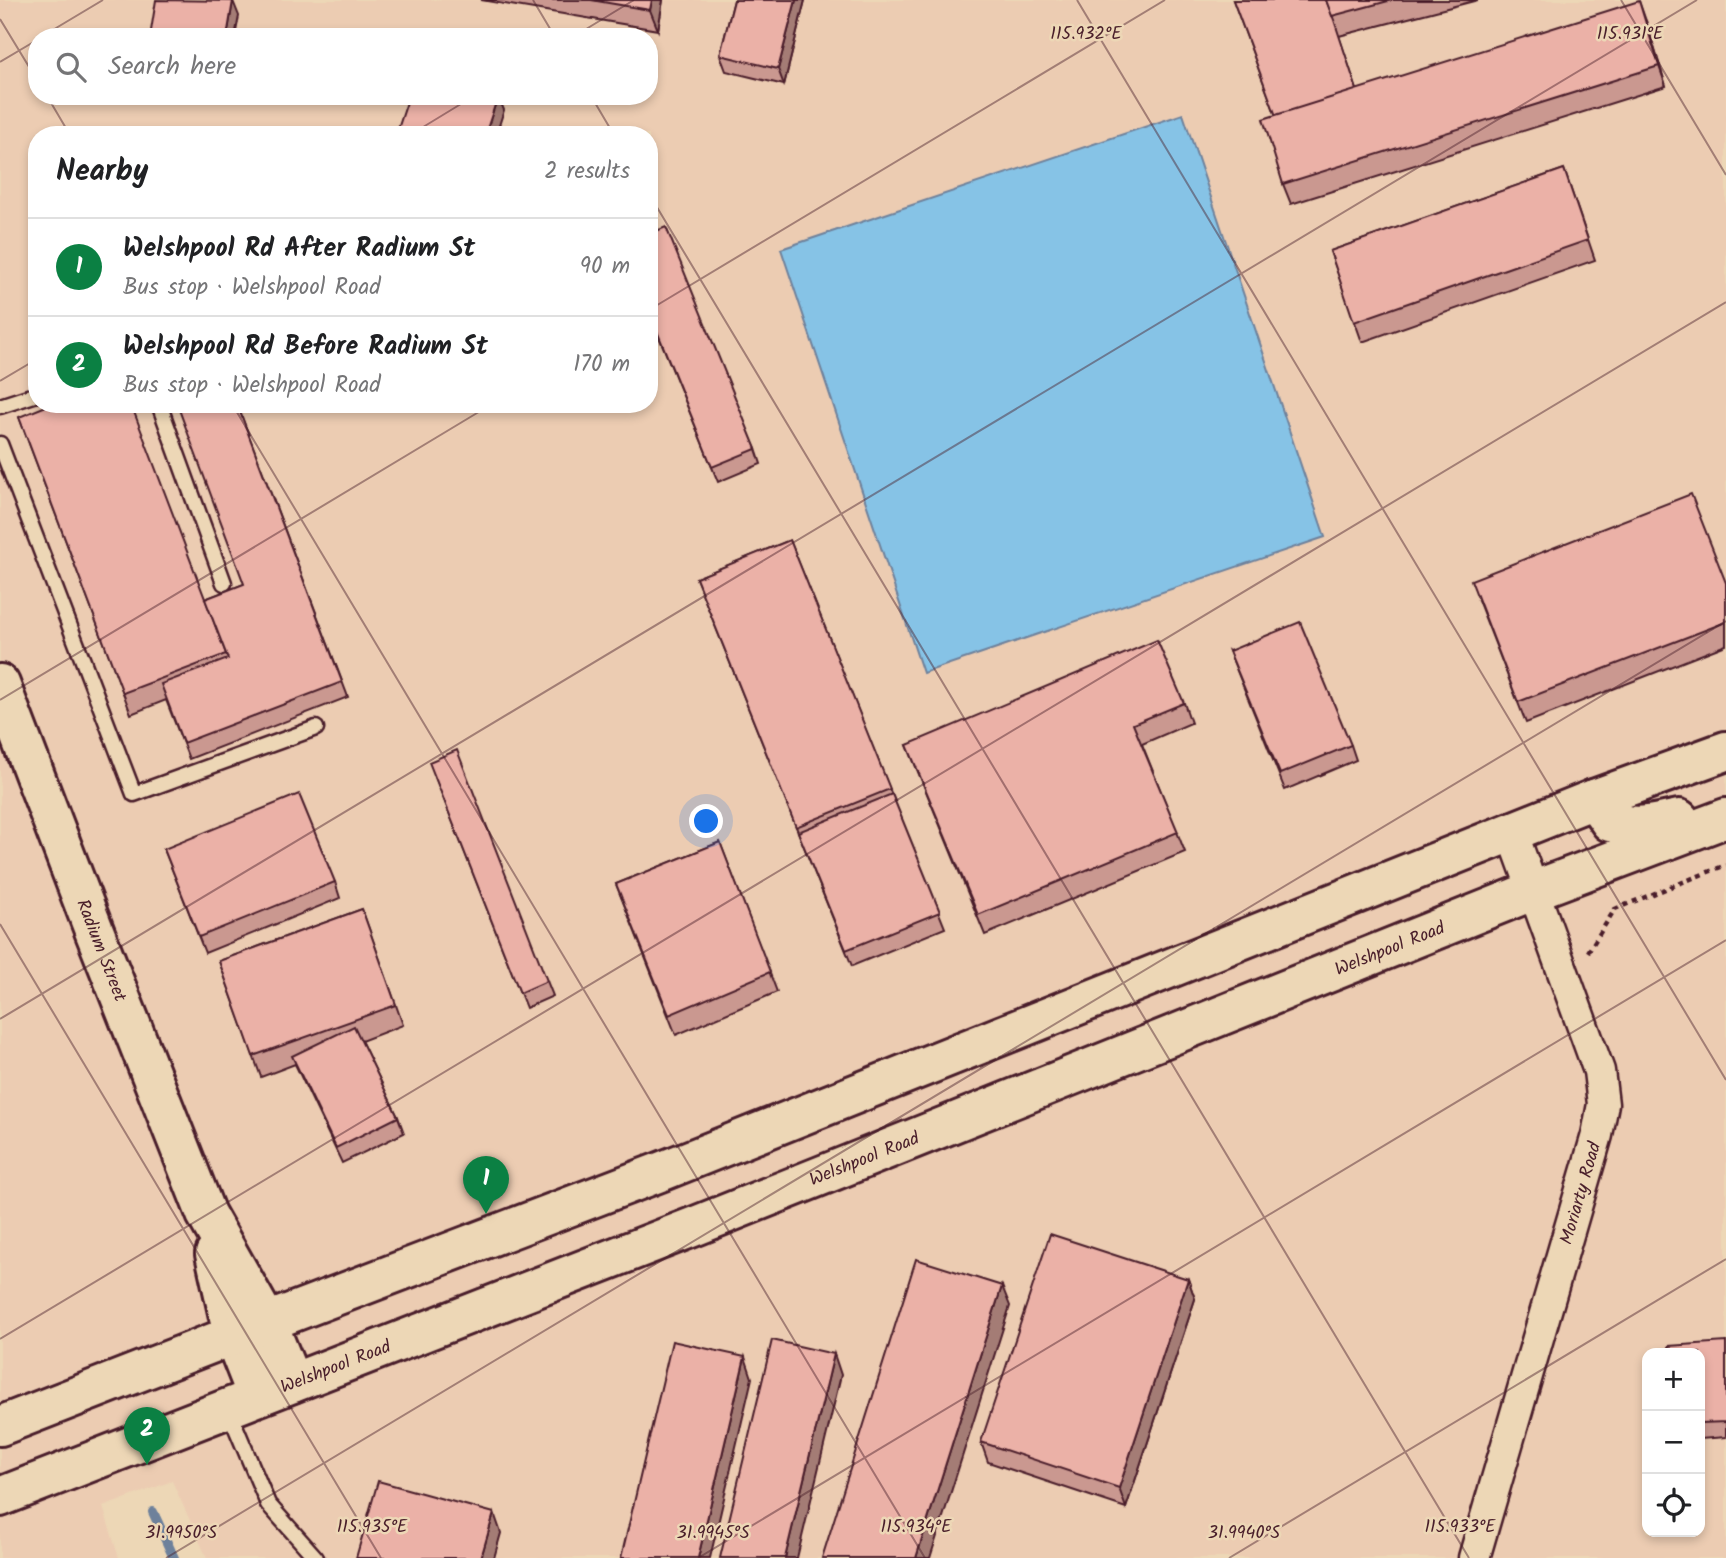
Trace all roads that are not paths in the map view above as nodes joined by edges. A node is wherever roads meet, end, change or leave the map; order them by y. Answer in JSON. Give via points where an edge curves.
{"nodes":[{"id":1,"x":28,"y":397,"type":"edge"},
{"id":2,"x":0,"y":406,"type":"edge"},
{"id":3,"x":162,"y":413,"type":"edge"},
{"id":4,"x":0,"y":444,"type":"edge"},
{"id":5,"x":224,"y":583,"type":"dead end"},
{"id":6,"x":0,"y":684,"type":"edge"},
{"id":7,"x":316,"y":728,"type":"dead end"},
{"id":8,"x":1726,"y":751,"type":"edge"},
{"id":9,"x":1594,"y":799,"type":"junction"},
{"id":10,"x":1726,"y":816,"type":"edge"},
{"id":11,"x":1512,"y":832,"type":"junction"},
{"id":12,"x":1535,"y":890,"type":"junction"},
{"id":13,"x":250,"y":1328,"type":"junction"},
{"id":14,"x":259,"y":1396,"type":"junction"},
{"id":15,"x":0,"y":1426,"type":"edge"},
{"id":16,"x":0,"y":1497,"type":"edge"},
{"id":17,"x":316,"y":1558,"type":"edge"},
{"id":18,"x":1474,"y":1558,"type":"edge"}],
"edges":[{"from":1,"to":2,"type":"lane"},
{"from":3,"to":5,"type":"lane"},
{"from":4,"to":7,"type":"lane","via":[[134,793]]},
{"from":6,"to":13,"type":"main road","name":"Radium Street"},
{"from":8,"to":9,"type":"main road"},
{"from":9,"to":10,"type":"main road","via":[[1610,822],[1628,827],[1699,814]]},
{"from":9,"to":11,"type":"main road"},
{"from":10,"to":12,"type":"main road","name":"Welshpool Road"},
{"from":11,"to":12,"type":"street","name":"Moriarty Road"},
{"from":11,"to":13,"type":"main road","via":[[660,1172]]},
{"from":12,"to":14,"type":"main road","name":"Welshpool Road"},
{"from":12,"to":18,"type":"street","name":"Moriarty Road","via":[[1599,1071],[1603,1104]]},
{"from":13,"to":14,"type":"main road","name":"Radium Street"},
{"from":13,"to":15,"type":"main road"},
{"from":14,"to":16,"type":"main road","name":"Welshpool Road"},
{"from":14,"to":17,"type":"lane","via":[[268,1504]]}]}
